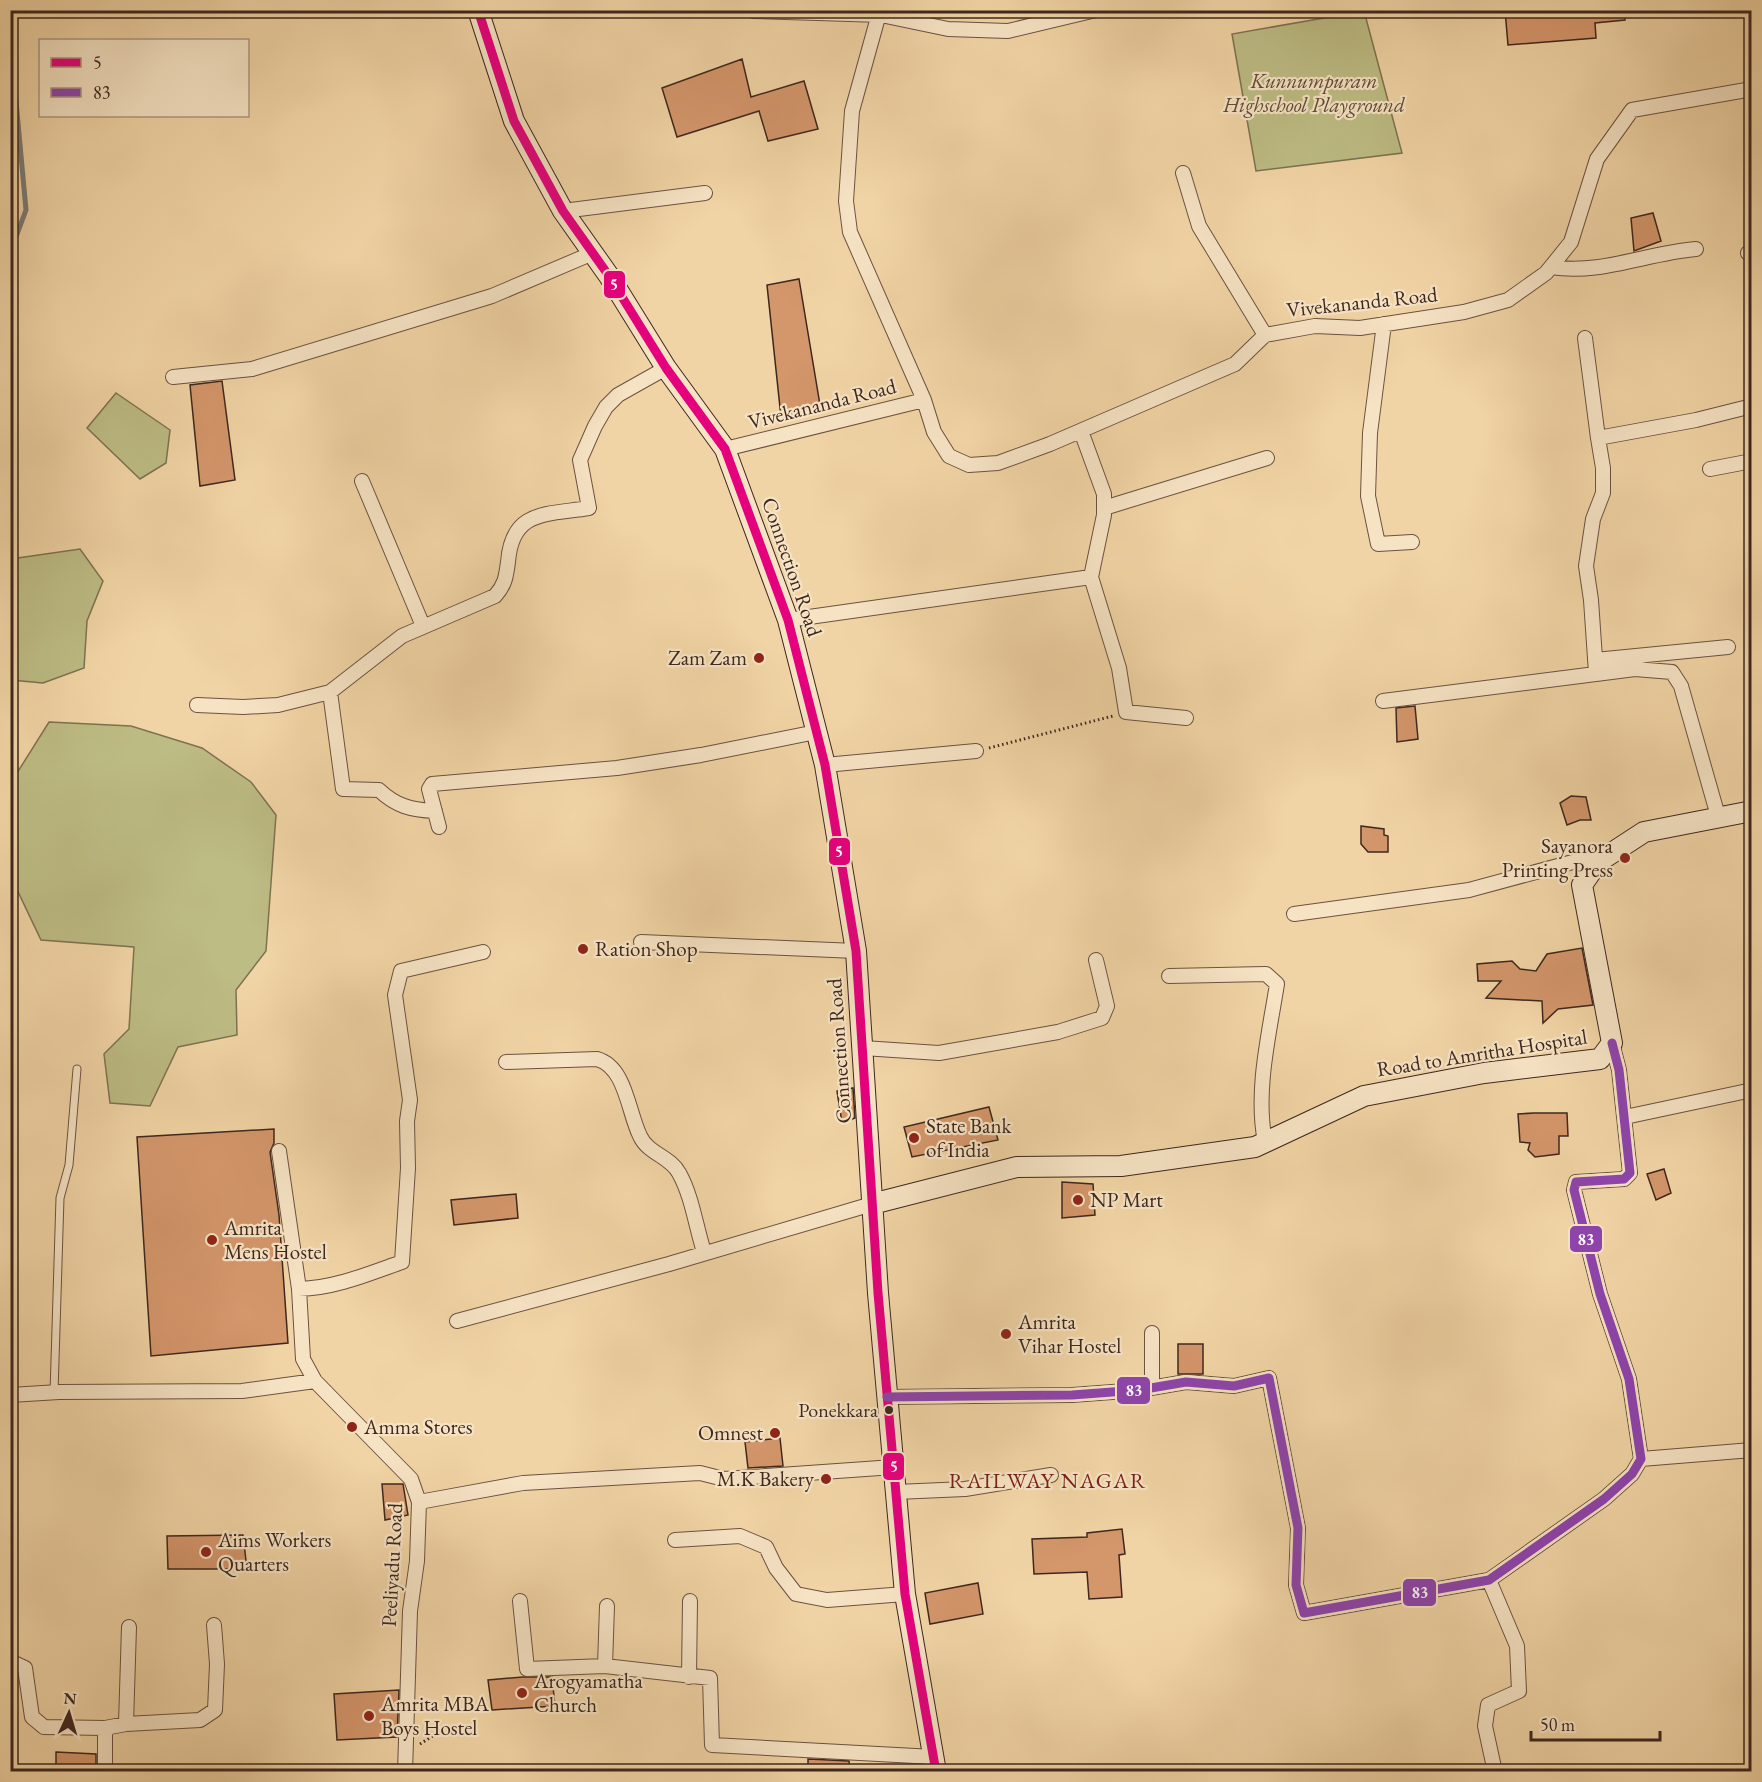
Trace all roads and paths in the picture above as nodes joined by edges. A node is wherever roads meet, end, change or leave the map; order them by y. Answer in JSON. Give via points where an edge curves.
{"nodes":[{"id":1,"x":478,"y":10,"type":"edge"},
{"id":2,"x":1096,"y":10,"type":"edge"},
{"id":3,"x":753,"y":11,"type":"edge"},
{"id":4,"x":880,"y":13,"type":"edge"},
{"id":5,"x":1752,"y":89,"type":"edge"},
{"id":6,"x":1183,"y":173,"type":"dead end"},
{"id":7,"x":705,"y":193,"type":"dead end"},
{"id":8,"x":563,"y":211,"type":"junction"},
{"id":9,"x":1696,"y":249,"type":"dead end"},
{"id":10,"x":593,"y":253,"type":"junction"},
{"id":11,"x":1551,"y":267,"type":"junction"},
{"id":12,"x":1384,"y":324,"type":"junction"},
{"id":13,"x":1265,"y":335,"type":"junction"},
{"id":14,"x":1585,"y":338,"type":"dead end"},
{"id":15,"x":666,"y":368,"type":"junction"},
{"id":16,"x":173,"y":377,"type":"dead end"},
{"id":17,"x":924,"y":400,"type":"junction"},
{"id":18,"x":1752,"y":406,"type":"edge"},
{"id":19,"x":1081,"y":431,"type":"junction"},
{"id":20,"x":1598,"y":438,"type":"junction"},
{"id":21,"x":725,"y":449,"type":"junction"},
{"id":22,"x":1267,"y":458,"type":"dead end"},
{"id":23,"x":1752,"y":461,"type":"edge"},
{"id":24,"x":1710,"y":470,"type":"dead end"},
{"id":25,"x":362,"y":481,"type":"dead end"},
{"id":26,"x":1104,"y":508,"type":"junction"},
{"id":27,"x":1412,"y":542,"type":"dead end"},
{"id":28,"x":1091,"y":577,"type":"junction"},
{"id":29,"x":788,"y":620,"type":"junction"},
{"id":30,"x":423,"y":626,"type":"junction"},
{"id":31,"x":1728,"y":647,"type":"dead end"},
{"id":32,"x":1596,"y":666,"type":"junction"},
{"id":33,"x":330,"y":692,"type":"junction"},
{"id":34,"x":1383,"y":700,"type":"dead end"},
{"id":35,"x":197,"y":705,"type":"dead end"},
{"id":36,"x":1126,"y":712,"type":"junction"},
{"id":37,"x":1186,"y":718,"type":"dead end"},
{"id":38,"x":816,"y":732,"type":"junction"},
{"id":39,"x":976,"y":751,"type":"joint"},
{"id":40,"x":825,"y":765,"type":"junction"},
{"id":41,"x":435,"y":811,"type":"junction"},
{"id":42,"x":1752,"y":811,"type":"edge"},
{"id":43,"x":1718,"y":816,"type":"junction"},
{"id":44,"x":439,"y":827,"type":"dead end"},
{"id":45,"x":1611,"y":852,"type":"junction"},
{"id":46,"x":1294,"y":914,"type":"dead end"},
{"id":47,"x":641,"y":942,"type":"dead end"},
{"id":48,"x":856,"y":951,"type":"junction"},
{"id":49,"x":483,"y":952,"type":"dead end"},
{"id":50,"x":1095,"y":960,"type":"dead end"},
{"id":51,"x":1169,"y":976,"type":"dead end"},
{"id":52,"x":1612,"y":1043,"type":"junction"},
{"id":53,"x":863,"y":1048,"type":"junction"},
{"id":54,"x":506,"y":1062,"type":"dead end"},
{"id":55,"x":77,"y":1069,"type":"dead end"},
{"id":56,"x":1752,"y":1090,"type":"edge"},
{"id":57,"x":1625,"y":1117,"type":"junction"},
{"id":58,"x":1265,"y":1142,"type":"junction"},
{"id":59,"x":279,"y":1151,"type":"dead end"},
{"id":60,"x":872,"y":1204,"type":"junction"},
{"id":61,"x":704,"y":1252,"type":"junction"},
{"id":62,"x":299,"y":1289,"type":"junction"},
{"id":63,"x":457,"y":1322,"type":"dead end"},
{"id":64,"x":1152,"y":1333,"type":"dead end"},
{"id":65,"x":315,"y":1381,"type":"junction"},
{"id":66,"x":1152,"y":1387,"type":"junction"},
{"id":67,"x":54,"y":1393,"type":"junction"},
{"id":68,"x":10,"y":1395,"type":"edge"},
{"id":69,"x":887,"y":1397,"type":"junction"},
{"id":70,"x":1752,"y":1450,"type":"edge"},
{"id":71,"x":1641,"y":1459,"type":"junction"},
{"id":72,"x":894,"y":1467,"type":"junction"},
{"id":73,"x":1051,"y":1475,"type":"dead end"},
{"id":74,"x":896,"y":1492,"type":"junction"},
{"id":75,"x":419,"y":1502,"type":"junction"},
{"id":76,"x":675,"y":1540,"type":"dead end"},
{"id":77,"x":1488,"y":1580,"type":"junction"},
{"id":78,"x":906,"y":1594,"type":"junction"},
{"id":79,"x":520,"y":1601,"type":"dead end"},
{"id":80,"x":690,"y":1601,"type":"dead end"},
{"id":81,"x":607,"y":1606,"type":"dead end"},
{"id":82,"x":213,"y":1625,"type":"dead end"},
{"id":83,"x":129,"y":1627,"type":"dead end"},
{"id":84,"x":10,"y":1661,"type":"edge"},
{"id":85,"x":605,"y":1666,"type":"junction"},
{"id":86,"x":689,"y":1677,"type":"junction"},
{"id":87,"x":126,"y":1724,"type":"junction"},
{"id":88,"x":105,"y":1728,"type":"junction"},
{"id":89,"x":444,"y":1729,"type":"dead end"},
{"id":90,"x":405,"y":1749,"type":"junction"},
{"id":91,"x":935,"y":1765,"type":"edge"},
{"id":92,"x":105,"y":1772,"type":"edge"},
{"id":93,"x":405,"y":1772,"type":"edge"},
{"id":94,"x":1495,"y":1772,"type":"edge"}],
"edges":[{"from":1,"to":8,"type":"street","name":"Connection Road","via":[[514,121]]},
{"from":2,"to":4,"type":"street","via":[[1008,31],[948,29]]},
{"from":3,"to":4,"type":"street"},
{"from":4,"to":17,"type":"street","via":[[852,111],[846,201],[850,232]]},
{"from":5,"to":11,"type":"street","name":"Vivekananda Road","via":[[1632,110],[1597,159],[1571,242]]},
{"from":6,"to":13,"type":"street","via":[[1199,226]]},
{"from":7,"to":8,"type":"street"},
{"from":8,"to":10,"type":"street","name":"Connection Road"},
{"from":9,"to":11,"type":"street","via":[[1600,268]]},
{"from":10,"to":15,"type":"street","name":"Connection Road"},
{"from":10,"to":16,"type":"street","via":[[492,296],[252,369]]},
{"from":11,"to":12,"type":"street","name":"Vivekananda Road","via":[[1508,300],[1464,312]]},
{"from":12,"to":13,"type":"street","name":"Vivekananda Road","via":[[1360,328],[1315,326]]},
{"from":12,"to":27,"type":"street","via":[[1370,433],[1368,496],[1378,544]]},
{"from":13,"to":19,"type":"street","name":"Vivekananda Road","via":[[1235,364]]},
{"from":14,"to":20,"type":"street"},
{"from":15,"to":21,"type":"street","name":"Connection Road"},
{"from":15,"to":30,"type":"street","via":[[618,395],[595,426],[580,460],[589,508],[542,515],[519,525],[509,544],[505,586],[495,596]]},
{"from":17,"to":19,"type":"street","name":"Vivekananda Road","via":[[934,432],[949,456],[969,465],[998,463]]},
{"from":17,"to":21,"type":"street","name":"Vivekananda Road"},
{"from":18,"to":20,"type":"street"},
{"from":19,"to":26,"type":"street","via":[[1104,494]]},
{"from":20,"to":32,"type":"street","via":[[1604,493],[1593,519],[1586,566]]},
{"from":21,"to":29,"type":"street","name":"Connection Road"},
{"from":22,"to":26,"type":"street"},
{"from":23,"to":24,"type":"street"},
{"from":25,"to":30,"type":"street"},
{"from":26,"to":28,"type":"street"},
{"from":28,"to":29,"type":"street"},
{"from":28,"to":36,"type":"street","via":[[1119,668]]},
{"from":29,"to":38,"type":"street","name":"Connection Road"},
{"from":30,"to":33,"type":"street","via":[[402,636]]},
{"from":31,"to":32,"type":"street"},
{"from":32,"to":34,"type":"street"},
{"from":32,"to":43,"type":"street","via":[[1672,672],[1681,686]]},
{"from":33,"to":35,"type":"street","via":[[278,705]]},
{"from":33,"to":41,"type":"street","via":[[343,789],[380,790],[392,802],[412,810]]},
{"from":36,"to":37,"type":"street"},
{"from":36,"to":39,"type":"path"},
{"from":38,"to":40,"type":"street","name":"Connection Road"},
{"from":38,"to":41,"type":"street","via":[[617,768],[432,784],[429,789]]},
{"from":39,"to":40,"type":"street"},
{"from":40,"to":48,"type":"street","name":"Connection Road"},
{"from":41,"to":44,"type":"street"},
{"from":42,"to":43,"type":"street","name":"Road to Amritha Hospital"},
{"from":43,"to":45,"type":"street","name":"Road to Amritha Hospital","via":[[1644,832]]},
{"from":45,"to":46,"type":"street","via":[[1469,890]]},
{"from":45,"to":52,"type":"street","name":"Road to Amritha Hospital","via":[[1598,862],[1582,885]]},
{"from":47,"to":48,"type":"street"},
{"from":48,"to":53,"type":"street","name":"Connection Road"},
{"from":49,"to":62,"type":"street","via":[[401,971],[395,995],[410,1100],[402,1262],[329,1286]]},
{"from":50,"to":53,"type":"street","via":[[1107,1006],[1102,1018],[1058,1032],[939,1053]]},
{"from":51,"to":58,"type":"street","via":[[1266,974],[1277,984],[1262,1091]]},
{"from":52,"to":57,"type":"street"},
{"from":52,"to":58,"type":"street","name":"Road to Amritha Hospital","via":[[1600,1059],[1484,1073],[1364,1096]]},
{"from":53,"to":60,"type":"street","name":"Connection Road"},
{"from":54,"to":61,"type":"street","via":[[607,1062],[616,1072],[641,1138],[649,1148],[672,1162],[680,1175]]},
{"from":55,"to":67,"type":"lane","via":[[69,1166],[60,1198]]},
{"from":56,"to":57,"type":"street"},
{"from":57,"to":71,"type":"street","via":[[1630,1173],[1623,1179],[1576,1182],[1574,1190],[1600,1294],[1629,1379]]},
{"from":58,"to":60,"type":"street","name":"Road to Amritha Hospital","via":[[1254,1147],[1121,1166],[1017,1167]]},
{"from":59,"to":62,"type":"street","name":"Peeliyadu Road"},
{"from":60,"to":61,"type":"street"},
{"from":60,"to":69,"type":"street","name":"Connection Road"},
{"from":61,"to":63,"type":"street"},
{"from":62,"to":65,"type":"street","name":"Peeliyadu Road","via":[[303,1359]]},
{"from":64,"to":66,"type":"street"},
{"from":65,"to":67,"type":"street","via":[[242,1391]]},
{"from":65,"to":75,"type":"street","name":"Peeliyadu Road","via":[[411,1479]]},
{"from":66,"to":69,"type":"street","via":[[1020,1397]]},
{"from":66,"to":77,"type":"street","via":[[1186,1382],[1234,1386],[1269,1378],[1298,1528],[1296,1585],[1304,1614]]},
{"from":67,"to":68,"type":"street"},
{"from":69,"to":72,"type":"street","name":"Connection Road"},
{"from":70,"to":71,"type":"street"},
{"from":71,"to":77,"type":"street","via":[[1632,1474],[1604,1499]]},
{"from":72,"to":74,"type":"street","name":"Connection Road"},
{"from":72,"to":75,"type":"street","via":[[724,1479],[700,1473],[523,1483]]},
{"from":73,"to":74,"type":"street","via":[[965,1489]]},
{"from":74,"to":78,"type":"street","name":"Connection Road"},
{"from":75,"to":90,"type":"street","name":"Peeliyadu Road"},
{"from":76,"to":78,"type":"street","via":[[740,1536],[766,1547],[776,1569],[796,1594],[826,1600]]},
{"from":77,"to":94,"type":"street","via":[[1517,1646],[1519,1691],[1488,1705],[1485,1726]]},
{"from":78,"to":91,"type":"street","name":"Connection Road"},
{"from":79,"to":85,"type":"street","via":[[527,1669]]},
{"from":80,"to":86,"type":"street"},
{"from":81,"to":85,"type":"street"},
{"from":82,"to":87,"type":"street","via":[[217,1664],[215,1710],[200,1720]]},
{"from":83,"to":87,"type":"street"},
{"from":84,"to":88,"type":"street","via":[[25,1668],[36,1722],[44,1726]]},
{"from":85,"to":86,"type":"street"},
{"from":86,"to":91,"type":"street","via":[[710,1678],[712,1744]]},
{"from":87,"to":88,"type":"street"},
{"from":88,"to":92,"type":"street"},
{"from":89,"to":90,"type":"path","via":[[426,1742]]},
{"from":90,"to":93,"type":"street","name":"Peeliyadu Road"}]}
